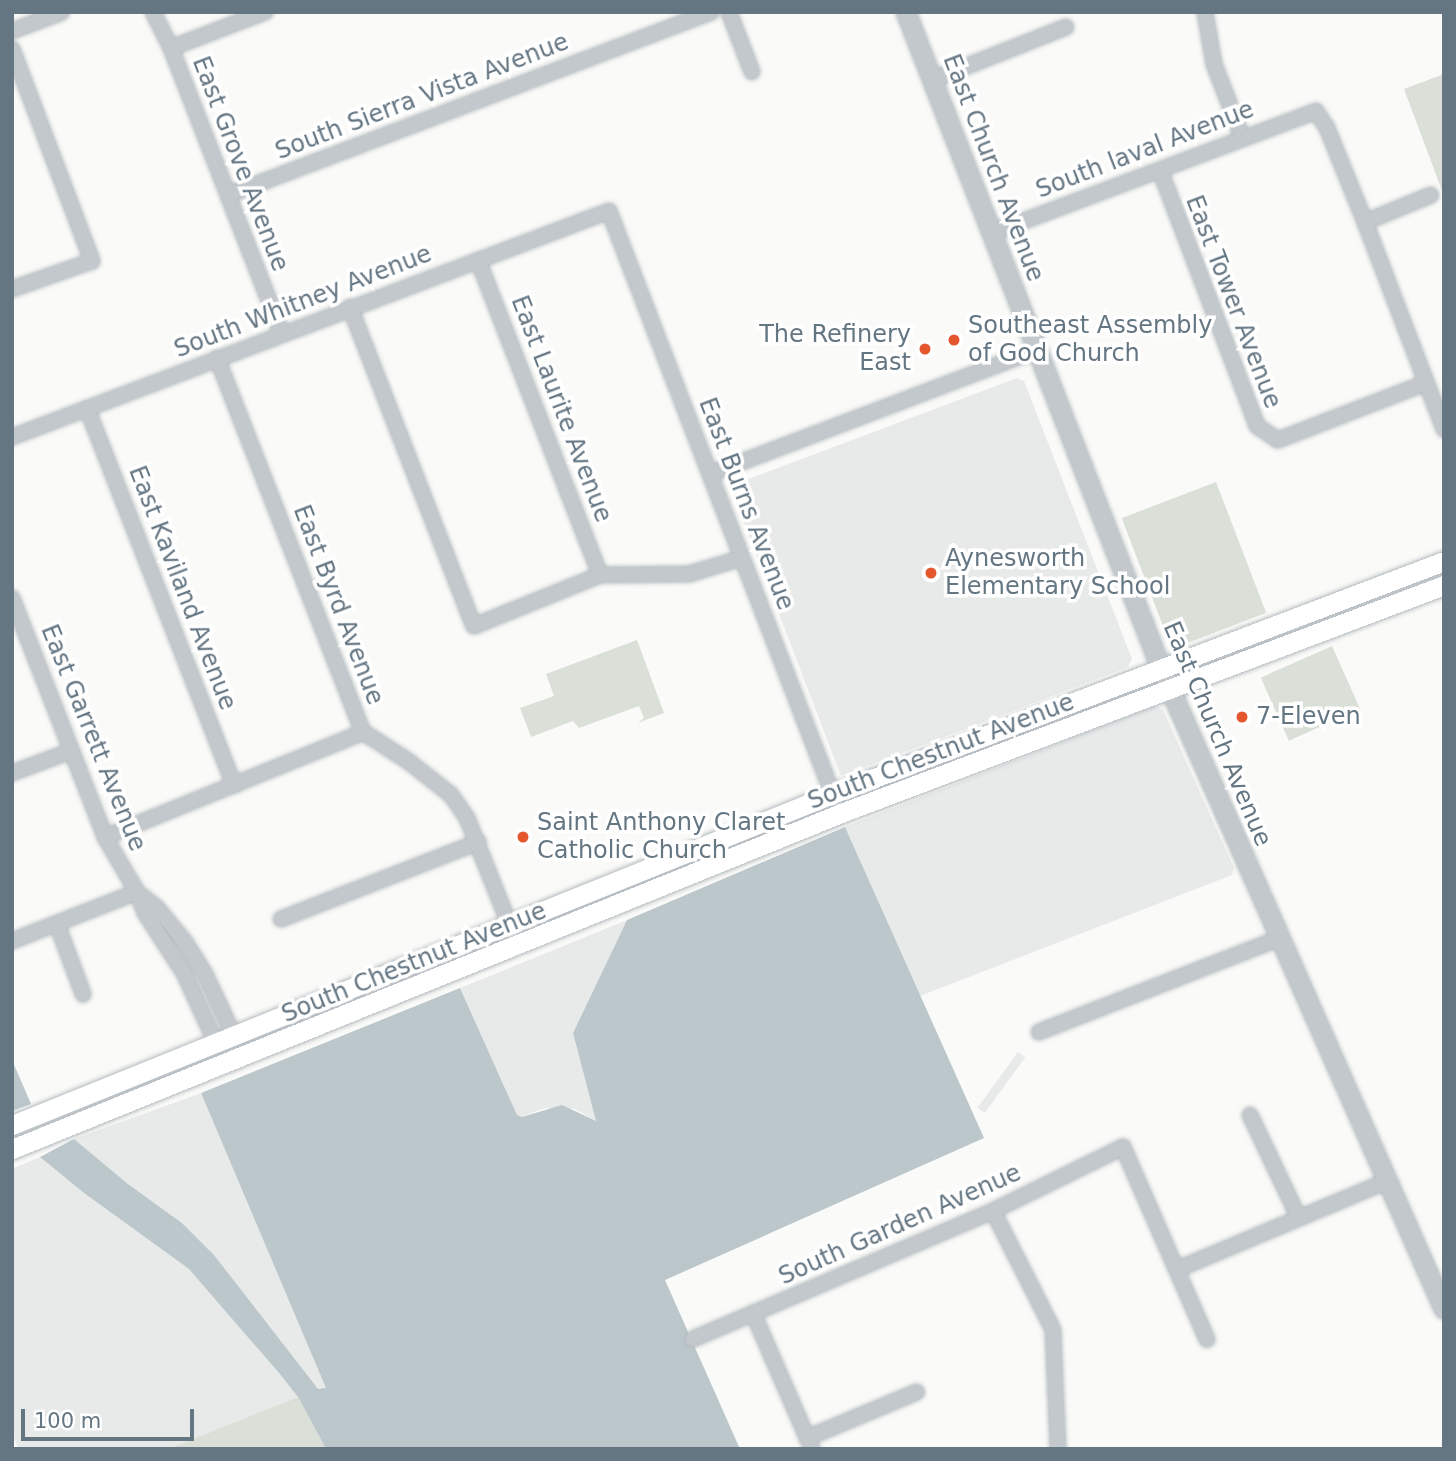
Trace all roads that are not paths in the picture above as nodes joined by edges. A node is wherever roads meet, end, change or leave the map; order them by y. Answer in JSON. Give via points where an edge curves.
{"nodes":[{"id":1,"x":62,"y":12,"type":"edge"},
{"id":2,"x":153,"y":12,"type":"edge"},
{"id":3,"x":265,"y":12,"type":"edge"},
{"id":4,"x":711,"y":12,"type":"edge"},
{"id":5,"x":729,"y":12,"type":"edge"},
{"id":6,"x":906,"y":12,"type":"edge"},
{"id":7,"x":1205,"y":12,"type":"edge"},
{"id":8,"x":1066,"y":27,"type":"dead end"},
{"id":9,"x":12,"y":31,"type":"edge"},
{"id":10,"x":171,"y":48,"type":"junction"},
{"id":11,"x":12,"y":49,"type":"edge"},
{"id":12,"x":752,"y":72,"type":"dead end"},
{"id":13,"x":932,"y":80,"type":"junction"},
{"id":14,"x":1242,"y":137,"type":"junction"},
{"id":15,"x":1160,"y":170,"type":"junction"},
{"id":16,"x":228,"y":195,"type":"junction"},
{"id":17,"x":1431,"y":195,"type":"dead end"},
{"id":18,"x":609,"y":211,"type":"joint"},
{"id":19,"x":1365,"y":222,"type":"junction"},
{"id":20,"x":992,"y":233,"type":"junction"},
{"id":21,"x":478,"y":260,"type":"junction"},
{"id":22,"x":12,"y":289,"type":"edge"},
{"id":23,"x":350,"y":307,"type":"junction"},
{"id":24,"x":282,"y":334,"type":"junction"},
{"id":25,"x":1037,"y":350,"type":"junction"},
{"id":26,"x":216,"y":358,"type":"junction"},
{"id":27,"x":1426,"y":383,"type":"junction"},
{"id":28,"x":87,"y":408,"type":"junction"},
{"id":29,"x":1444,"y":429,"type":"edge"},
{"id":30,"x":12,"y":437,"type":"edge"},
{"id":31,"x":710,"y":474,"type":"junction"},
{"id":32,"x":741,"y":558,"type":"junction"},
{"id":33,"x":1444,"y":561,"type":"edge"},
{"id":34,"x":600,"y":575,"type":"junction"},
{"id":35,"x":1444,"y":585,"type":"edge"},
{"id":36,"x":12,"y":598,"type":"edge"},
{"id":37,"x":1161,"y":668,"type":"junction"},
{"id":38,"x":1170,"y":687,"type":"junction"},
{"id":39,"x":363,"y":732,"type":"junction"},
{"id":40,"x":71,"y":751,"type":"junction"},
{"id":41,"x":12,"y":773,"type":"edge"},
{"id":42,"x":234,"y":785,"type":"junction"},
{"id":43,"x":832,"y":794,"type":"junction"},
{"id":44,"x":841,"y":813,"type":"junction"},
{"id":45,"x":105,"y":836,"type":"junction"},
{"id":46,"x":478,"y":842,"type":"junction"},
{"id":47,"x":137,"y":892,"type":"junction"},
{"id":48,"x":281,"y":919,"type":"dead end"},
{"id":49,"x":57,"y":924,"type":"junction"},
{"id":50,"x":509,"y":924,"type":"junction"},
{"id":51,"x":1278,"y":939,"type":"junction"},
{"id":52,"x":12,"y":941,"type":"edge"},
{"id":53,"x":517,"y":944,"type":"junction"},
{"id":54,"x":83,"y":994,"type":"dead end"},
{"id":55,"x":1039,"y":1032,"type":"dead end"},
{"id":56,"x":225,"y":1039,"type":"junction"},
{"id":57,"x":1250,"y":1115,"type":"dead end"},
{"id":58,"x":12,"y":1125,"type":"edge"},
{"id":59,"x":12,"y":1149,"type":"edge"},
{"id":60,"x":1387,"y":1181,"type":"junction"},
{"id":61,"x":993,"y":1212,"type":"junction"},
{"id":62,"x":1298,"y":1218,"type":"junction"},
{"id":63,"x":1178,"y":1269,"type":"junction"},
{"id":64,"x":1444,"y":1308,"type":"edge"},
{"id":65,"x":753,"y":1313,"type":"junction"},
{"id":66,"x":693,"y":1339,"type":"dead end"},
{"id":67,"x":1207,"y":1339,"type":"dead end"},
{"id":68,"x":916,"y":1392,"type":"dead end"},
{"id":69,"x":810,"y":1444,"type":"edge"},
{"id":70,"x":1058,"y":1449,"type":"edge"}],
"edges":[{"from":1,"to":9,"type":"street"},
{"from":2,"to":10,"type":"street","name":"East Grove Avenue"},
{"from":3,"to":10,"type":"street"},
{"from":4,"to":16,"type":"street","name":"South Sierra Vista Avenue"},
{"from":5,"to":12,"type":"street"},
{"from":6,"to":13,"type":"street","name":"East Church Avenue"},
{"from":7,"to":14,"type":"street","via":[[1214,64]]},
{"from":8,"to":13,"type":"street"},
{"from":10,"to":16,"type":"street","name":"East Grove Avenue"},
{"from":11,"to":22,"type":"street","via":[[92,261]]},
{"from":13,"to":20,"type":"street","name":"East Church Avenue"},
{"from":14,"to":15,"type":"street","name":"South laval Avenue"},
{"from":14,"to":19,"type":"street","name":"South laval Avenue","via":[[1316,111]]},
{"from":15,"to":20,"type":"street","name":"South laval Avenue"},
{"from":15,"to":27,"type":"street","name":"East Tower Avenue","via":[[1257,426],[1278,440]]},
{"from":16,"to":24,"type":"street","name":"East Grove Avenue"},
{"from":17,"to":19,"type":"street"},
{"from":18,"to":21,"type":"street","name":"South Whitney Avenue"},
{"from":18,"to":31,"type":"street","name":"East Burns Avenue"},
{"from":19,"to":27,"type":"street"},
{"from":20,"to":25,"type":"street","name":"East Church Avenue"},
{"from":21,"to":23,"type":"street","name":"South Whitney Avenue"},
{"from":21,"to":34,"type":"street","name":"East Laurite Avenue"},
{"from":23,"to":24,"type":"street","name":"South Whitney Avenue"},
{"from":23,"to":34,"type":"street","via":[[474,626]]},
{"from":24,"to":26,"type":"street","name":"South Whitney Avenue"},
{"from":25,"to":31,"type":"street"},
{"from":25,"to":37,"type":"street","name":"East Church Avenue"},
{"from":26,"to":28,"type":"street","name":"South Whitney Avenue"},
{"from":26,"to":39,"type":"street","name":"East Byrd Avenue"},
{"from":27,"to":29,"type":"street"},
{"from":28,"to":30,"type":"street","name":"South Whitney Avenue"},
{"from":28,"to":42,"type":"street","name":"East Kaviland Avenue"},
{"from":31,"to":32,"type":"street","name":"East Burns Avenue"},
{"from":32,"to":34,"type":"street","via":[[689,574]]},
{"from":32,"to":43,"type":"street","name":"East Burns Avenue"},
{"from":33,"to":37,"type":"main road","name":"South Chestnut Avenue"},
{"from":35,"to":38,"type":"main road","name":"South Chestnut Avenue"},
{"from":36,"to":40,"type":"street","name":"East Garrett Avenue"},
{"from":37,"to":38,"type":"street","name":"East Church Avenue"},
{"from":37,"to":43,"type":"main road","name":"South Chestnut Avenue"},
{"from":38,"to":44,"type":"main road","name":"South Chestnut Avenue"},
{"from":38,"to":51,"type":"street","name":"East Church Avenue"},
{"from":39,"to":42,"type":"street"},
{"from":39,"to":46,"type":"street","name":"East Byrd Avenue","via":[[451,795]]},
{"from":40,"to":41,"type":"street"},
{"from":40,"to":45,"type":"street","name":"East Garrett Avenue"},
{"from":42,"to":45,"type":"street"},
{"from":43,"to":44,"type":"street","name":"East Burns Avenue"},
{"from":43,"to":50,"type":"main road","name":"South Chestnut Avenue"},
{"from":44,"to":53,"type":"main road","name":"South Chestnut Avenue"},
{"from":45,"to":47,"type":"street","name":"East Garrett Avenue"},
{"from":46,"to":48,"type":"street"},
{"from":46,"to":50,"type":"street","name":"East Byrd Avenue"},
{"from":47,"to":49,"type":"street"},
{"from":47,"to":56,"type":"street","name":"East Garrett Avenue","via":[[157,908],[204,972]]},
{"from":49,"to":52,"type":"street"},
{"from":49,"to":54,"type":"street"},
{"from":50,"to":53,"type":"street","name":"East Byrd Avenue"},
{"from":50,"to":56,"type":"main road","name":"South Chestnut Avenue"},
{"from":51,"to":55,"type":"street"},
{"from":51,"to":60,"type":"street","name":"East Church Avenue"},
{"from":53,"to":59,"type":"main road","name":"South Chestnut Avenue"},
{"from":56,"to":58,"type":"main road","name":"South Chestnut Avenue"},
{"from":57,"to":62,"type":"street"},
{"from":60,"to":62,"type":"street"},
{"from":60,"to":64,"type":"street","name":"East Church Avenue"},
{"from":61,"to":63,"type":"street","name":"South Garden Avenue","via":[[1122,1147]]},
{"from":61,"to":65,"type":"street","name":"South Garden Avenue"},
{"from":61,"to":70,"type":"street","via":[[1053,1330]]},
{"from":62,"to":63,"type":"street"},
{"from":63,"to":67,"type":"street"},
{"from":65,"to":66,"type":"street","name":"South Garden Avenue"},
{"from":65,"to":69,"type":"street"},
{"from":68,"to":69,"type":"street"}]}
